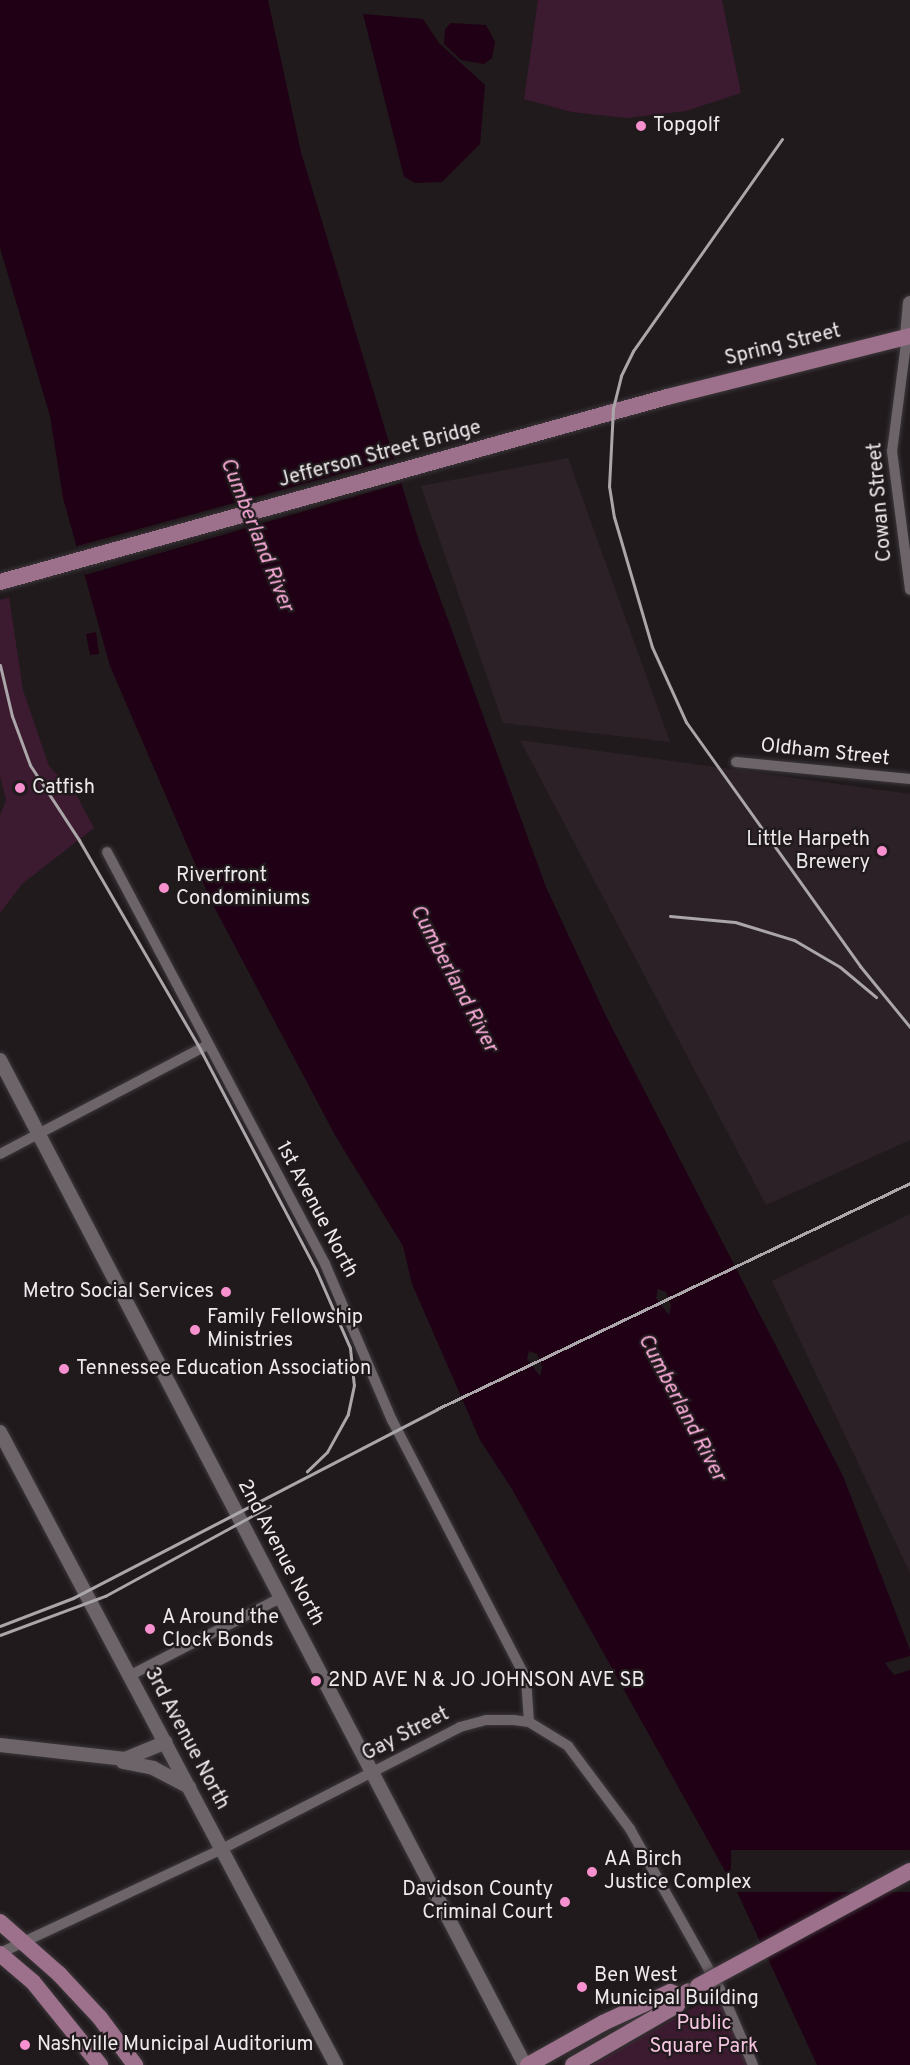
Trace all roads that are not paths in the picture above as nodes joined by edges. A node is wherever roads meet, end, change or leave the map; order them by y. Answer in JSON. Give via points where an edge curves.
{"nodes":[{"id":1,"x":910,"y":303,"type":"edge"},
{"id":2,"x":909,"y":336,"type":"edge"},
{"id":3,"x":667,"y":397,"type":"joint"},
{"id":4,"x":0,"y":582,"type":"edge"},
{"id":5,"x":910,"y":590,"type":"edge"},
{"id":6,"x":736,"y":762,"type":"dead end"},
{"id":7,"x":910,"y":779,"type":"edge"},
{"id":8,"x":107,"y":852,"type":"dead end"},
{"id":9,"x":208,"y":1045,"type":"junction"},
{"id":10,"x":0,"y":1060,"type":"edge"},
{"id":11,"x":39,"y":1134,"type":"junction"},
{"id":12,"x":0,"y":1154,"type":"edge"},
{"id":13,"x":0,"y":1432,"type":"edge"},
{"id":14,"x":282,"y":1597,"type":"junction"},
{"id":15,"x":131,"y":1675,"type":"junction"},
{"id":16,"x":529,"y":1722,"type":"junction"},
{"id":17,"x":166,"y":1742,"type":"junction"},
{"id":18,"x":0,"y":1745,"type":"edge"},
{"id":19,"x":109,"y":1759,"type":"junction"},
{"id":20,"x":372,"y":1773,"type":"junction"},
{"id":21,"x":190,"y":1787,"type":"junction"},
{"id":22,"x":222,"y":1849,"type":"junction"},
{"id":23,"x":910,"y":1871,"type":"edge"},
{"id":24,"x":0,"y":1922,"type":"edge"},
{"id":25,"x":26,"y":1942,"type":"junction"},
{"id":26,"x":0,"y":1953,"type":"edge"},
{"id":27,"x":681,"y":1996,"type":"junction"},
{"id":28,"x":97,"y":2062,"type":"edge"},
{"id":29,"x":135,"y":2065,"type":"edge"},
{"id":30,"x":336,"y":2065,"type":"edge"},
{"id":31,"x":526,"y":2065,"type":"edge"},
{"id":32,"x":573,"y":2065,"type":"edge"},
{"id":33,"x":753,"y":2065,"type":"edge"}],
"edges":[{"from":1,"to":2,"type":"street","name":"Cowan Street"},
{"from":2,"to":3,"type":"main road","name":"Spring Street"},
{"from":2,"to":5,"type":"street","name":"Cowan Street","via":[[892,451]]},
{"from":3,"to":4,"type":"main road","name":"Jefferson Street Bridge"},
{"from":6,"to":7,"type":"street","name":"Oldham Street"},
{"from":8,"to":9,"type":"street","name":"1st Avenue North"},
{"from":9,"to":11,"type":"street"},
{"from":9,"to":16,"type":"street","name":"1st Avenue North","via":[[325,1264],[392,1420],[526,1678]]},
{"from":10,"to":11,"type":"street","name":"2nd Avenue North"},
{"from":11,"to":12,"type":"street"},
{"from":11,"to":14,"type":"street","name":"2nd Avenue North"},
{"from":13,"to":15,"type":"street","name":"3rd Avenue North"},
{"from":14,"to":15,"type":"street"},
{"from":14,"to":20,"type":"street","name":"2nd Avenue North"},
{"from":15,"to":17,"type":"street","name":"3rd Avenue North"},
{"from":16,"to":20,"type":"street","name":"Gay Street","via":[[495,1719],[470,1723]]},
{"from":16,"to":33,"type":"street","name":"Gay Street","via":[[568,1746],[630,1829],[723,1995]]},
{"from":17,"to":19,"type":"street","via":[[137,1757]]},
{"from":17,"to":21,"type":"street","name":"3rd Avenue North"},
{"from":18,"to":19,"type":"street"},
{"from":19,"to":21,"type":"street","via":[[153,1768]]},
{"from":20,"to":22,"type":"street","name":"Gay Street"},
{"from":20,"to":31,"type":"street","name":"2nd Avenue North"},
{"from":21,"to":22,"type":"street","name":"3rd Avenue North"},
{"from":22,"to":25,"type":"street","name":"Gay Street"},
{"from":22,"to":30,"type":"street","name":"3rd Avenue North"},
{"from":23,"to":27,"type":"main road","bridge":true},
{"from":24,"to":25,"type":"main road"},
{"from":25,"to":26,"type":"street","name":"Gay Street"},
{"from":25,"to":29,"type":"main road","via":[[100,2018]]},
{"from":26,"to":28,"type":"main road","via":[[33,1982]]},
{"from":27,"to":31,"type":"main road","via":[[670,1992]]},
{"from":27,"to":32,"type":"main road","via":[[677,2005]]}]}
